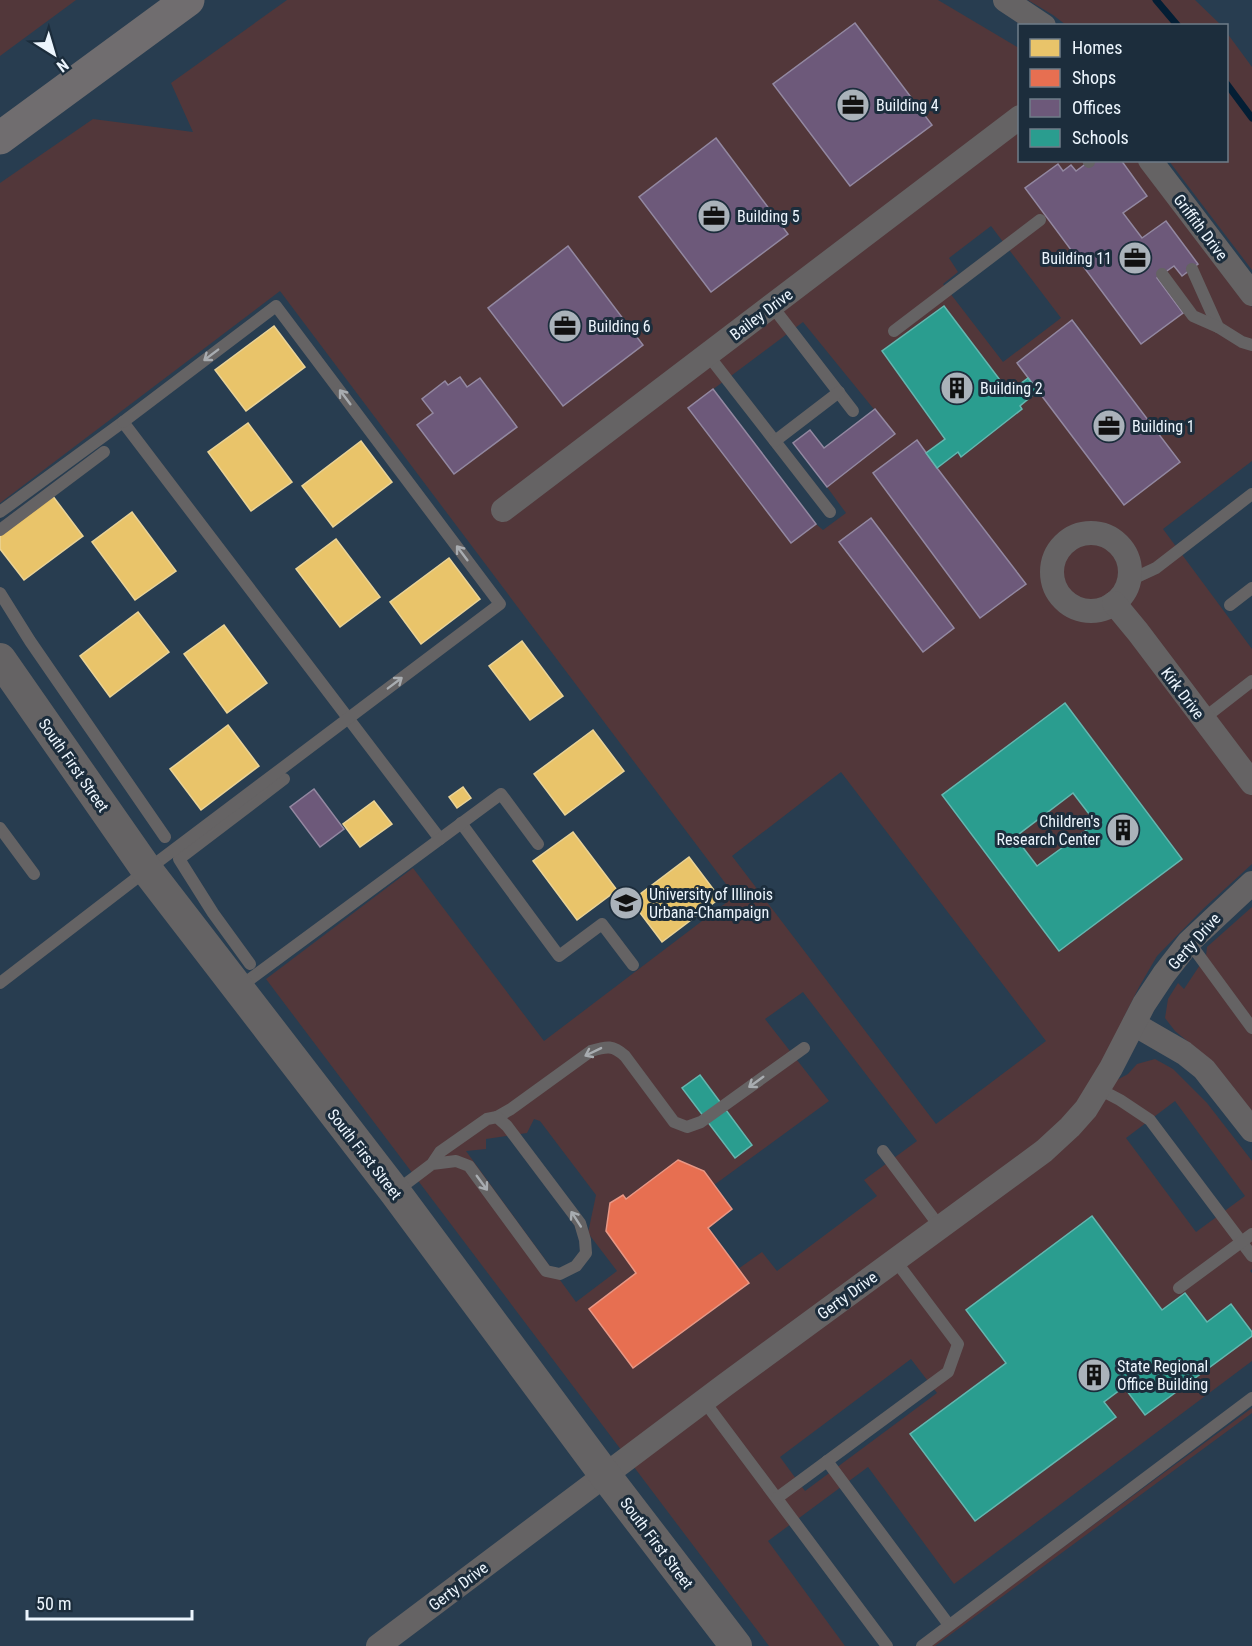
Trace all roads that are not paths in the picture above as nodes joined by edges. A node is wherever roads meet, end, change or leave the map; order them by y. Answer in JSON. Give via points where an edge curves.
{"nodes":[{"id":1,"x":188,"y":0,"type":"edge"},
{"id":2,"x":1005,"y":0,"type":"edge"},
{"id":3,"x":1041,"y":24,"type":"edge"},
{"id":4,"x":1018,"y":119,"type":"edge"},
{"id":5,"x":0,"y":138,"type":"edge"},
{"id":6,"x":1152,"y":162,"type":"edge"},
{"id":7,"x":1040,"y":220,"type":"dead end"},
{"id":8,"x":1192,"y":269,"type":"dead end"},
{"id":9,"x":1162,"y":274,"type":"dead end"},
{"id":10,"x":1252,"y":294,"type":"edge"},
{"id":11,"x":772,"y":306,"type":"junction"},
{"id":12,"x":1218,"y":327,"type":"junction"},
{"id":13,"x":894,"y":331,"type":"dead end"},
{"id":14,"x":1252,"y":345,"type":"edge"},
{"id":15,"x":708,"y":355,"type":"junction"},
{"id":16,"x":839,"y":392,"type":"junction"},
{"id":17,"x":853,"y":411,"type":"dead end"},
{"id":18,"x":123,"y":422,"type":"junction"},
{"id":19,"x":775,"y":441,"type":"junction"},
{"id":20,"x":104,"y":452,"type":"dead end"},
{"id":21,"x":1252,"y":494,"type":"edge"},
{"id":22,"x":503,"y":510,"type":"dead end"},
{"id":23,"x":0,"y":512,"type":"edge"},
{"id":24,"x":830,"y":512,"type":"dead end"},
{"id":25,"x":0,"y":530,"type":"edge"},
{"id":26,"x":1128,"y":581,"type":"junction"},
{"id":27,"x":1252,"y":588,"type":"edge"},
{"id":28,"x":0,"y":593,"type":"edge"},
{"id":29,"x":1114,"y":603,"type":"junction"},
{"id":30,"x":1230,"y":605,"type":"dead end"},
{"id":31,"x":0,"y":659,"type":"edge"},
{"id":32,"x":1252,"y":681,"type":"edge"},
{"id":33,"x":348,"y":718,"type":"junction"},
{"id":34,"x":1203,"y":719,"type":"junction"},
{"id":35,"x":284,"y":779,"type":"dead end"},
{"id":36,"x":1252,"y":783,"type":"edge"},
{"id":37,"x":461,"y":823,"type":"junction"},
{"id":38,"x":0,"y":828,"type":"edge"},
{"id":39,"x":165,"y":837,"type":"dead end"},
{"id":40,"x":440,"y":839,"type":"junction"},
{"id":41,"x":538,"y":844,"type":"dead end"},
{"id":42,"x":147,"y":870,"type":"junction"},
{"id":43,"x":34,"y":874,"type":"dead end"},
{"id":44,"x":1252,"y":883,"type":"edge"},
{"id":45,"x":1189,"y":942,"type":"junction"},
{"id":46,"x":633,"y":965,"type":"dead end"},
{"id":47,"x":243,"y":976,"type":"junction"},
{"id":48,"x":0,"y":983,"type":"edge"},
{"id":49,"x":1134,"y":1024,"type":"junction"},
{"id":50,"x":1252,"y":1028,"type":"edge"},
{"id":51,"x":804,"y":1048,"type":"dead end"},
{"id":52,"x":1099,"y":1089,"type":"junction"},
{"id":53,"x":497,"y":1117,"type":"junction"},
{"id":54,"x":1252,"y":1130,"type":"edge"},
{"id":55,"x":883,"y":1151,"type":"dead end"},
{"id":56,"x":432,"y":1164,"type":"junction"},
{"id":57,"x":395,"y":1192,"type":"junction"},
{"id":58,"x":940,"y":1227,"type":"junction"},
{"id":59,"x":1252,"y":1234,"type":"edge"},
{"id":60,"x":1241,"y":1242,"type":"junction"},
{"id":61,"x":1252,"y":1256,"type":"edge"},
{"id":62,"x":895,"y":1260,"type":"junction"},
{"id":63,"x":1179,"y":1288,"type":"dead end"},
{"id":64,"x":1252,"y":1398,"type":"edge"},
{"id":65,"x":704,"y":1401,"type":"junction"},
{"id":66,"x":827,"y":1461,"type":"junction"},
{"id":67,"x":605,"y":1475,"type":"junction"},
{"id":68,"x":777,"y":1498,"type":"junction"},
{"id":69,"x":950,"y":1625,"type":"junction"},
{"id":70,"x":378,"y":1646,"type":"edge"},
{"id":71,"x":736,"y":1646,"type":"edge"},
{"id":72,"x":887,"y":1646,"type":"edge"},
{"id":73,"x":922,"y":1646,"type":"edge"}],
"edges":[{"from":1,"to":5,"type":"main road"},
{"from":2,"to":3,"type":"street"},
{"from":4,"to":11,"type":"street","name":"Bailey Drive"},
{"from":6,"to":10,"type":"street","name":"Griffith Drive"},
{"from":7,"to":13,"type":"lane"},
{"from":8,"to":12,"type":"lane"},
{"from":9,"to":12,"type":"lane","via":[[1193,316]]},
{"from":11,"to":15,"type":"street","name":"Bailey Drive"},
{"from":11,"to":16,"type":"lane"},
{"from":12,"to":14,"type":"lane"},
{"from":15,"to":19,"type":"lane"},
{"from":15,"to":22,"type":"street","name":"Bailey Drive"},
{"from":16,"to":17,"type":"lane"},
{"from":16,"to":19,"type":"lane"},
{"from":18,"to":23,"type":"lane"},
{"from":18,"to":33,"type":"lane"},
{"from":33,"to":18,"type":"lane","one_way":true,"via":[[500,604],[276,306]]},
{"from":19,"to":24,"type":"lane"},
{"from":20,"to":25,"type":"lane"},
{"from":21,"to":26,"type":"lane","via":[[1156,568]]},
{"from":26,"to":29,"type":"street"},
{"from":26,"to":29,"type":"street","via":[[1127,556],[1110,538],[1085,533],[1073,537],[1055,556],[1052,581],[1066,602],[1090,611]]},
{"from":27,"to":30,"type":"lane"},
{"from":28,"to":39,"type":"lane"},
{"from":29,"to":34,"type":"street","name":"Kirk Drive"},
{"from":31,"to":42,"type":"street","name":"South First Street"},
{"from":32,"to":34,"type":"lane"},
{"from":33,"to":40,"type":"lane"},
{"from":33,"to":42,"type":"lane"},
{"from":34,"to":36,"type":"street","name":"Kirk Drive"},
{"from":35,"to":47,"type":"lane","via":[[179,859],[213,912]]},
{"from":37,"to":40,"type":"lane"},
{"from":37,"to":41,"type":"lane","via":[[501,794]]},
{"from":37,"to":46,"type":"lane","via":[[559,956],[602,924]]},
{"from":38,"to":43,"type":"lane"},
{"from":40,"to":47,"type":"lane"},
{"from":42,"to":47,"type":"street","name":"South First Street"},
{"from":42,"to":48,"type":"lane"},
{"from":44,"to":45,"type":"street","name":"Gerty Drive"},
{"from":45,"to":49,"type":"street","name":"Gerty Drive"},
{"from":45,"to":50,"type":"lane"},
{"from":47,"to":57,"type":"street","name":"South First Street"},
{"from":49,"to":52,"type":"street","name":"Gerty Drive"},
{"from":49,"to":54,"type":"street","via":[[1184,1053],[1204,1070]]},
{"from":51,"to":53,"type":"lane","one_way":true,"via":[[701,1122],[687,1127],[674,1122],[625,1056],[616,1048],[604,1046],[591,1050]]},
{"from":52,"to":58,"type":"street","name":"Gerty Drive","via":[[1086,1109],[1044,1151]]},
{"from":52,"to":60,"type":"lane","via":[[1150,1120]]},
{"from":53,"to":56,"type":"lane","via":[[487,1119],[440,1152]]},
{"from":56,"to":53,"type":"lane","one_way":true,"via":[[456,1161],[469,1166],[546,1271],[560,1274],[576,1266],[586,1253],[580,1223]]},
{"from":55,"to":58,"type":"lane"},
{"from":56,"to":57,"type":"lane"},
{"from":57,"to":67,"type":"street","name":"South First Street"},
{"from":58,"to":62,"type":"street","name":"Gerty Drive"},
{"from":59,"to":60,"type":"lane"},
{"from":60,"to":61,"type":"lane"},
{"from":60,"to":63,"type":"lane"},
{"from":62,"to":65,"type":"street","name":"Gerty Drive"},
{"from":62,"to":66,"type":"lane","via":[[958,1344],[948,1372]]},
{"from":64,"to":69,"type":"lane"},
{"from":65,"to":67,"type":"street","name":"Gerty Drive"},
{"from":65,"to":68,"type":"lane"},
{"from":66,"to":68,"type":"lane"},
{"from":66,"to":69,"type":"lane"},
{"from":67,"to":70,"type":"street","name":"Gerty Drive"},
{"from":67,"to":71,"type":"street","name":"South First Street"},
{"from":68,"to":72,"type":"lane"},
{"from":69,"to":73,"type":"lane"}]}
